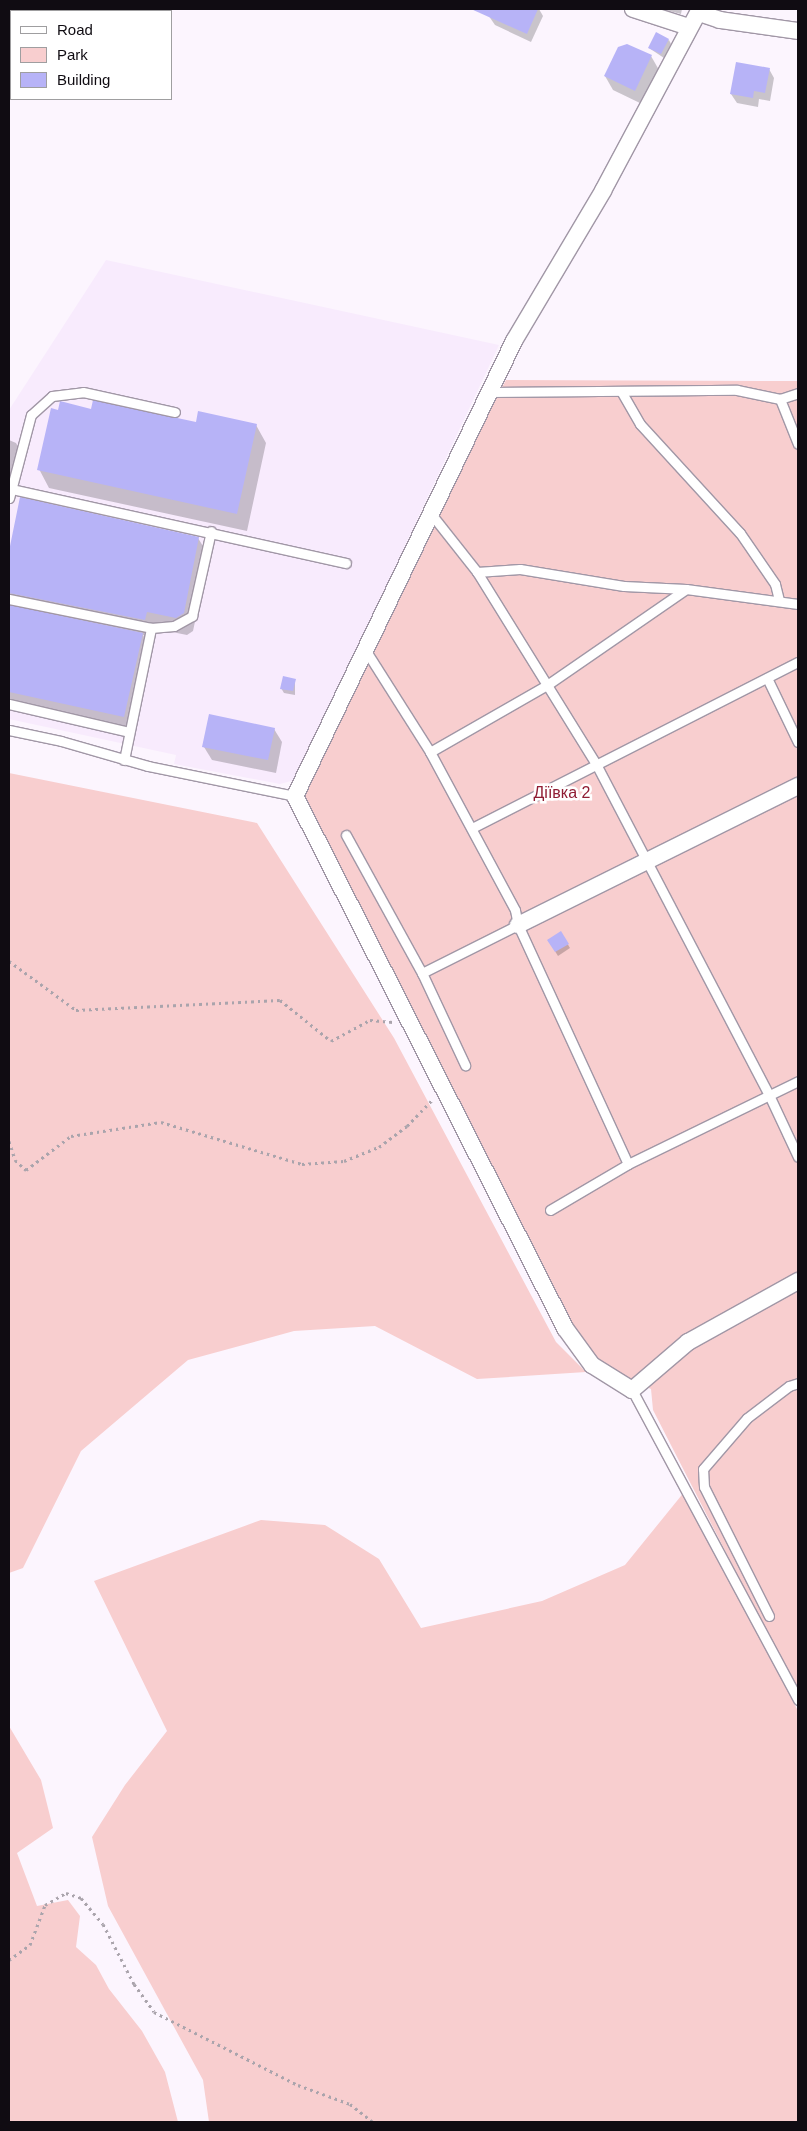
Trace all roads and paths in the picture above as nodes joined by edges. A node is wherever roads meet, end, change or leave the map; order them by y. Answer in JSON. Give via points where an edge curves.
{"nodes":[{"id":1,"x":633,"y":9,"type":"edge"},
{"id":2,"x":700,"y":11,"type":"edge"},
{"id":3,"x":689,"y":27,"type":"junction"},
{"id":4,"x":798,"y":31,"type":"edge"},
{"id":5,"x":621,"y":391,"type":"junction"},
{"id":6,"x":490,"y":392,"type":"junction"},
{"id":7,"x":798,"y":393,"type":"edge"},
{"id":8,"x":780,"y":399,"type":"junction"},
{"id":9,"x":175,"y":412,"type":"dead end"},
{"id":10,"x":798,"y":444,"type":"edge"},
{"id":11,"x":12,"y":489,"type":"junction"},
{"id":12,"x":9,"y":498,"type":"edge"},
{"id":13,"x":432,"y":515,"type":"junction"},
{"id":14,"x":211,"y":531,"type":"junction"},
{"id":15,"x":346,"y":563,"type":"dead end"},
{"id":16,"x":477,"y":572,"type":"junction"},
{"id":17,"x":686,"y":589,"type":"junction"},
{"id":18,"x":9,"y":599,"type":"edge"},
{"id":19,"x":778,"y":600,"type":"junction"},
{"id":20,"x":798,"y":604,"type":"edge"},
{"id":21,"x":152,"y":628,"type":"junction"},
{"id":22,"x":366,"y":651,"type":"junction"},
{"id":23,"x":798,"y":662,"type":"edge"},
{"id":24,"x":767,"y":678,"type":"junction"},
{"id":25,"x":547,"y":685,"type":"junction"},
{"id":26,"x":9,"y":704,"type":"edge"},
{"id":27,"x":9,"y":730,"type":"edge"},
{"id":28,"x":129,"y":732,"type":"junction"},
{"id":29,"x":798,"y":742,"type":"edge"},
{"id":30,"x":430,"y":752,"type":"junction"},
{"id":31,"x":124,"y":760,"type":"junction"},
{"id":32,"x":596,"y":764,"type":"junction"},
{"id":33,"x":798,"y":786,"type":"edge"},
{"id":34,"x":295,"y":796,"type":"junction"},
{"id":35,"x":472,"y":828,"type":"junction"},
{"id":36,"x":346,"y":836,"type":"dead end"},
{"id":37,"x":647,"y":862,"type":"junction"},
{"id":38,"x":518,"y":925,"type":"junction"},
{"id":39,"x":9,"y":961,"type":"edge"},
{"id":40,"x":422,"y":973,"type":"junction"},
{"id":41,"x":411,"y":1023,"type":"junction"},
{"id":42,"x":465,"y":1065,"type":"dead end"},
{"id":43,"x":798,"y":1081,"type":"edge"},
{"id":44,"x":443,"y":1088,"type":"junction"},
{"id":45,"x":769,"y":1094,"type":"junction"},
{"id":46,"x":9,"y":1141,"type":"edge"},
{"id":47,"x":798,"y":1157,"type":"edge"},
{"id":48,"x":628,"y":1164,"type":"junction"},
{"id":49,"x":550,"y":1210,"type":"dead end"},
{"id":50,"x":798,"y":1281,"type":"edge"},
{"id":51,"x":798,"y":1383,"type":"edge"},
{"id":52,"x":632,"y":1390,"type":"junction"},
{"id":53,"x":769,"y":1616,"type":"dead end"},
{"id":54,"x":798,"y":1700,"type":"edge"},
{"id":55,"x":9,"y":1960,"type":"edge"},
{"id":56,"x":373,"y":2122,"type":"edge"}],
"edges":[{"from":1,"to":3,"type":"street"},
{"from":2,"to":3,"type":"street"},
{"from":2,"to":4,"type":"street","via":[[720,20]]},
{"from":3,"to":6,"type":"street","via":[[603,191],[514,341]]},
{"from":5,"to":6,"type":"lane"},
{"from":5,"to":8,"type":"lane","via":[[737,390]]},
{"from":5,"to":19,"type":"lane","via":[[640,424],[740,533],[775,584]]},
{"from":6,"to":13,"type":"street"},
{"from":7,"to":8,"type":"lane"},
{"from":8,"to":10,"type":"lane"},
{"from":9,"to":11,"type":"lane","via":[[83,392],[52,396],[31,415]]},
{"from":11,"to":12,"type":"lane"},
{"from":11,"to":14,"type":"lane"},
{"from":13,"to":16,"type":"lane"},
{"from":13,"to":22,"type":"street"},
{"from":14,"to":15,"type":"lane"},
{"from":14,"to":21,"type":"lane","via":[[192,616],[174,626]]},
{"from":16,"to":17,"type":"lane","via":[[520,569],[624,586]]},
{"from":16,"to":25,"type":"lane"},
{"from":17,"to":19,"type":"lane"},
{"from":17,"to":25,"type":"lane"},
{"from":18,"to":21,"type":"lane"},
{"from":19,"to":20,"type":"lane"},
{"from":21,"to":28,"type":"lane"},
{"from":22,"to":30,"type":"lane"},
{"from":22,"to":34,"type":"street"},
{"from":23,"to":24,"type":"lane"},
{"from":24,"to":29,"type":"lane"},
{"from":24,"to":32,"type":"lane"},
{"from":25,"to":30,"type":"lane"},
{"from":25,"to":32,"type":"lane"},
{"from":26,"to":28,"type":"lane"},
{"from":27,"to":31,"type":"lane"},
{"from":28,"to":31,"type":"lane"},
{"from":30,"to":35,"type":"lane"},
{"from":31,"to":34,"type":"lane"},
{"from":32,"to":35,"type":"lane"},
{"from":32,"to":37,"type":"lane"},
{"from":33,"to":37,"type":"street"},
{"from":34,"to":41,"type":"street"},
{"from":35,"to":38,"type":"lane","via":[[515,910]]},
{"from":36,"to":40,"type":"lane"},
{"from":37,"to":38,"type":"street"},
{"from":37,"to":45,"type":"lane"},
{"from":38,"to":40,"type":"lane"},
{"from":38,"to":48,"type":"lane"},
{"from":39,"to":41,"type":"path","via":[[76,1010],[280,1000],[331,1042],[370,1020]]},
{"from":40,"to":42,"type":"lane"},
{"from":41,"to":44,"type":"street"},
{"from":43,"to":45,"type":"lane"},
{"from":44,"to":46,"type":"path","via":[[408,1126],[379,1147],[344,1161],[302,1164],[161,1122],[71,1136],[26,1170],[15,1160]]},
{"from":44,"to":52,"type":"street","via":[[564,1328],[592,1365]]},
{"from":45,"to":47,"type":"lane"},
{"from":45,"to":48,"type":"lane"},
{"from":48,"to":49,"type":"lane"},
{"from":50,"to":52,"type":"street","via":[[688,1342]]},
{"from":51,"to":53,"type":"lane","via":[[789,1386],[747,1418],[703,1469],[704,1487]]},
{"from":52,"to":54,"type":"lane"},
{"from":55,"to":56,"type":"path","via":[[30,1945],[45,1905],[66,1893],[81,1898],[103,1924],[134,1984],[154,2012],[298,2085],[350,2104]]}]}
